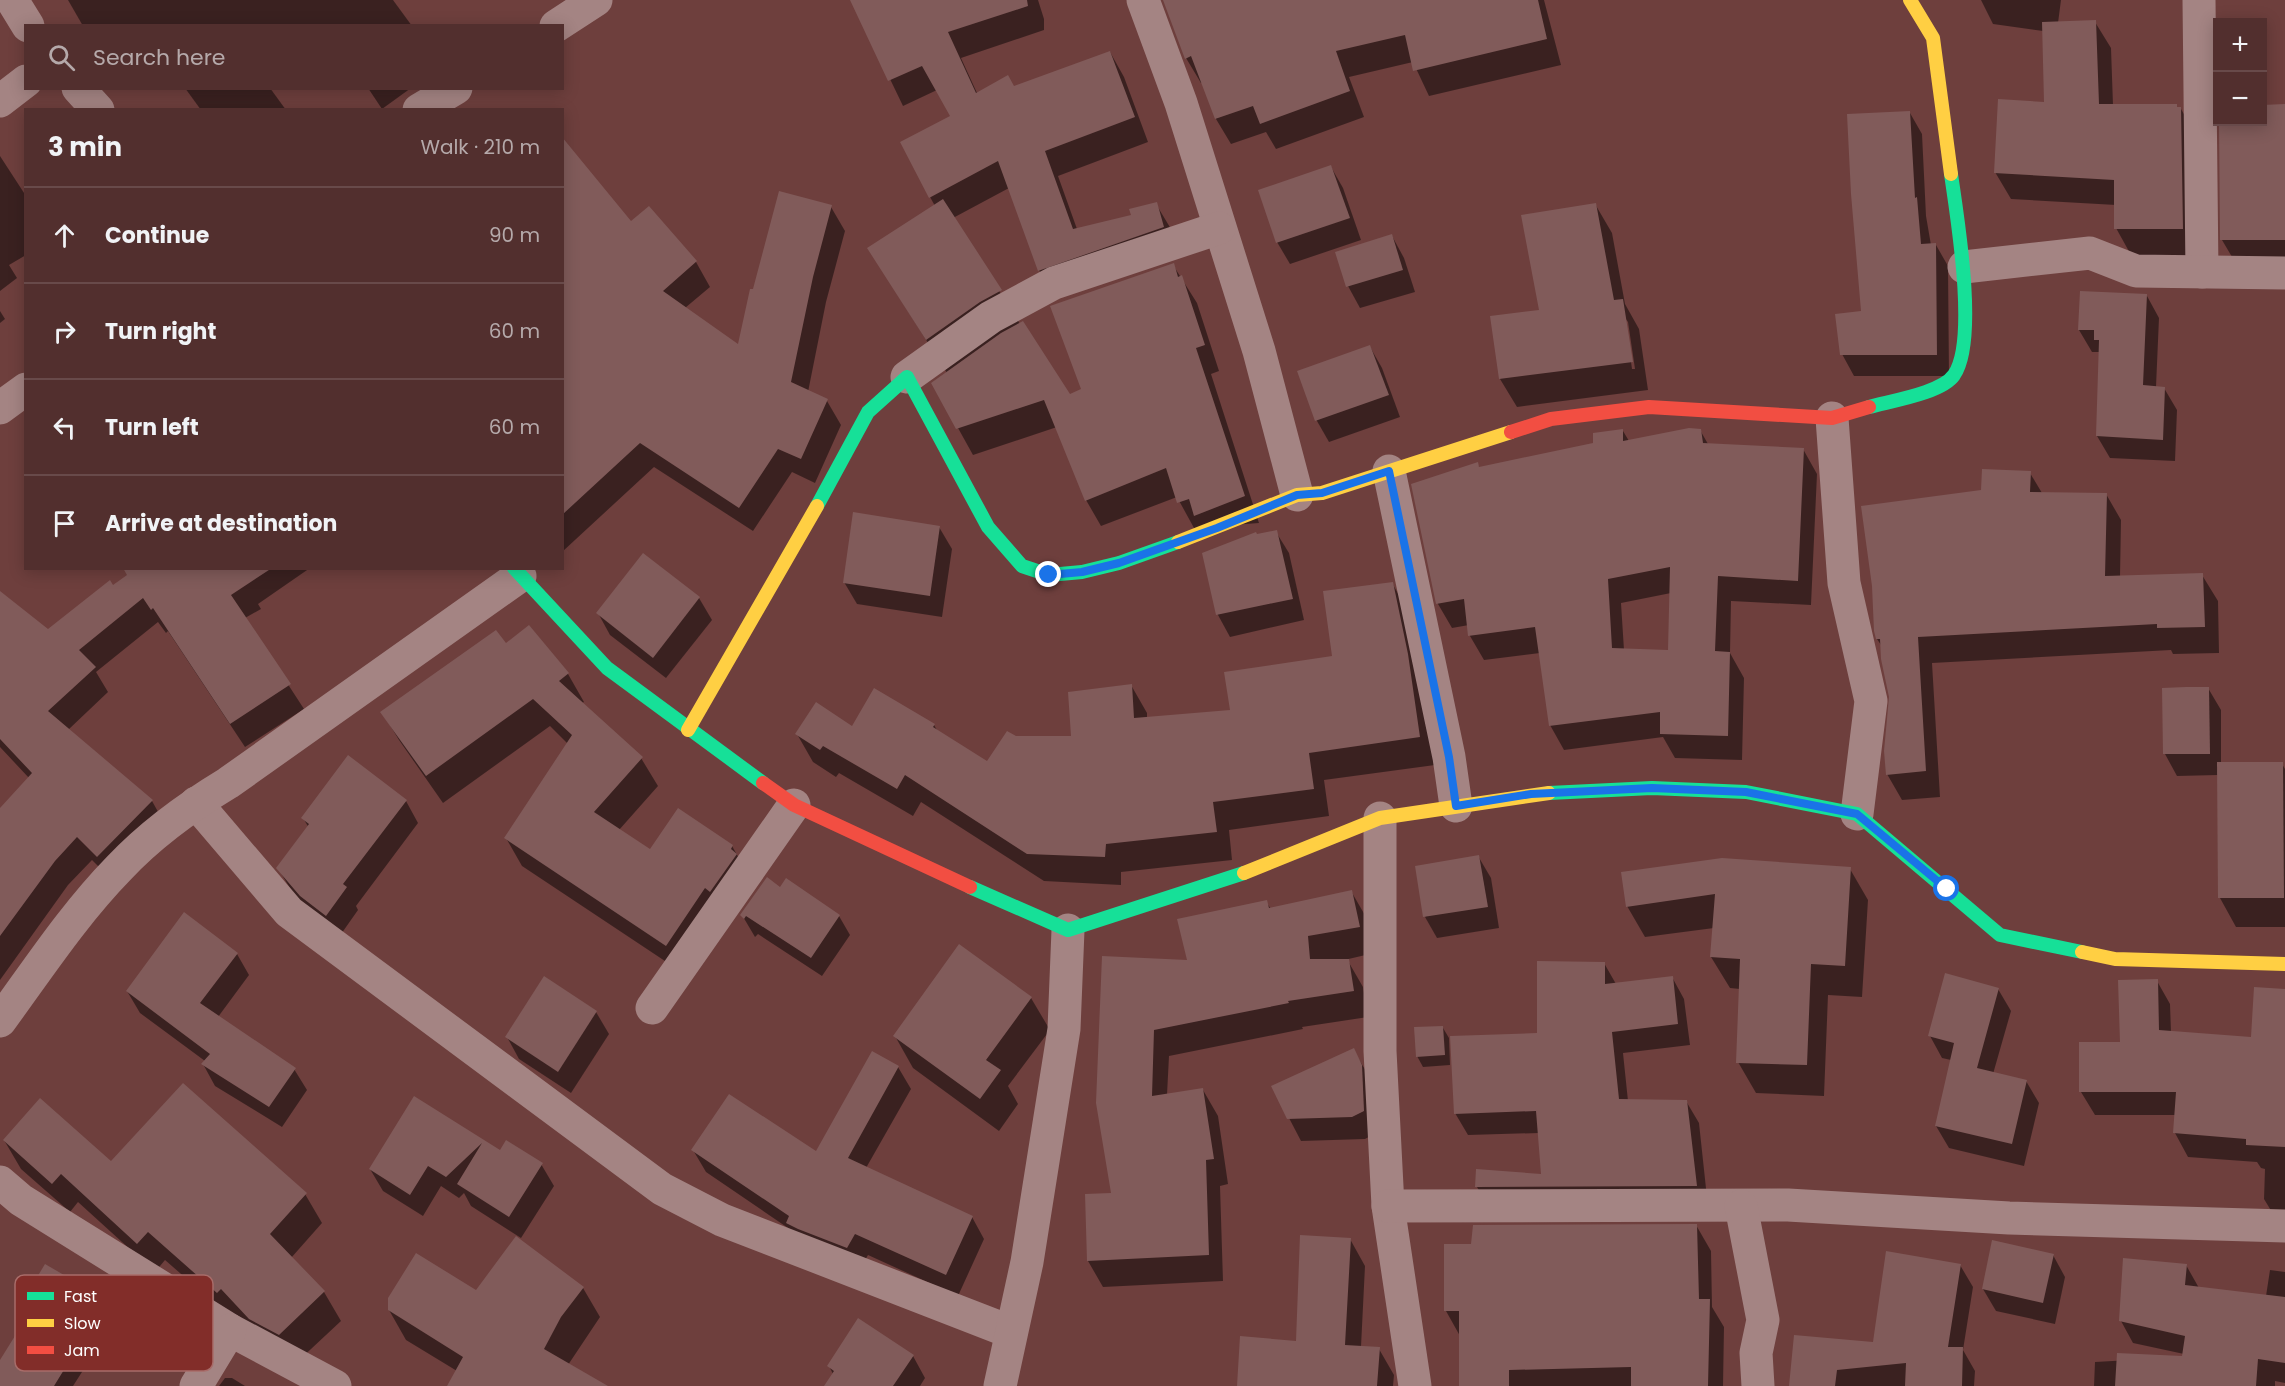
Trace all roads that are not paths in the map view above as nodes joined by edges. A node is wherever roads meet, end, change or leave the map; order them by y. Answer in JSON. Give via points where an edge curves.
{"nodes":[{"id":1,"x":12,"y":0,"type":"edge"},
{"id":2,"x":596,"y":0,"type":"edge"},
{"id":3,"x":1143,"y":0,"type":"edge"},
{"id":4,"x":1910,"y":0,"type":"edge"},
{"id":5,"x":2199,"y":0,"type":"edge"},
{"id":6,"x":27,"y":24,"type":"edge"},
{"id":7,"x":559,"y":24,"type":"edge"},
{"id":8,"x":24,"y":83,"type":"edge"},
{"id":9,"x":80,"y":90,"type":"edge"},
{"id":10,"x":453,"y":90,"type":"edge"},
{"id":11,"x":0,"y":101,"type":"edge"},
{"id":12,"x":96,"y":108,"type":"edge"},
{"id":13,"x":423,"y":108,"type":"edge"},
{"id":14,"x":1219,"y":228,"type":"junction"},
{"id":15,"x":1964,"y":267,"type":"junction"},
{"id":16,"x":2202,"y":272,"type":"junction"},
{"id":17,"x":2285,"y":273,"type":"edge"},
{"id":18,"x":907,"y":377,"type":"junction"},
{"id":19,"x":24,"y":390,"type":"edge"},
{"id":20,"x":0,"y":408,"type":"edge"},
{"id":21,"x":1832,"y":418,"type":"junction"},
{"id":22,"x":1389,"y":471,"type":"junction"},
{"id":23,"x":1297,"y":495,"type":"junction"},
{"id":24,"x":517,"y":572,"type":"edge"},
{"id":25,"x":688,"y":730,"type":"junction"},
{"id":26,"x":196,"y":802,"type":"junction"},
{"id":27,"x":794,"y":805,"type":"junction"},
{"id":28,"x":1456,"y":806,"type":"junction"},
{"id":29,"x":1857,"y":814,"type":"junction"},
{"id":30,"x":1380,"y":818,"type":"junction"},
{"id":31,"x":1068,"y":930,"type":"junction"},
{"id":32,"x":2285,"y":964,"type":"edge"},
{"id":33,"x":652,"y":1008,"type":"dead end"},
{"id":34,"x":0,"y":1021,"type":"edge"},
{"id":35,"x":0,"y":1182,"type":"edge"},
{"id":36,"x":1388,"y":1206,"type":"junction"},
{"id":37,"x":1741,"y":1206,"type":"junction"},
{"id":38,"x":2285,"y":1226,"type":"edge"},
{"id":39,"x":142,"y":1275,"type":"edge"},
{"id":40,"x":213,"y":1319,"type":"edge"},
{"id":41,"x":230,"y":1330,"type":"junction"},
{"id":42,"x":1011,"y":1332,"type":"junction"},
{"id":43,"x":213,"y":1358,"type":"edge"},
{"id":44,"x":205,"y":1371,"type":"edge"},
{"id":45,"x":196,"y":1386,"type":"edge"},
{"id":46,"x":335,"y":1386,"type":"edge"},
{"id":47,"x":1000,"y":1386,"type":"edge"},
{"id":48,"x":1415,"y":1386,"type":"edge"},
{"id":49,"x":1758,"y":1386,"type":"edge"}],
"edges":[{"from":1,"to":6,"type":"street"},
{"from":2,"to":7,"type":"street"},
{"from":3,"to":14,"type":"street","via":[[1181,103]]},
{"from":4,"to":15,"type":"street","via":[[1933,38]]},
{"from":5,"to":16,"type":"street"},
{"from":8,"to":11,"type":"street"},
{"from":9,"to":12,"type":"street"},
{"from":10,"to":13,"type":"street"},
{"from":14,"to":18,"type":"street","via":[[1054,283],[991,317]]},
{"from":14,"to":23,"type":"street","via":[[1259,351]]},
{"from":15,"to":16,"type":"street","via":[[2090,253],[2136,271]]},
{"from":15,"to":21,"type":"street","via":[[1964,352],[1954,376],[1937,388]]},
{"from":16,"to":17,"type":"street"},
{"from":18,"to":23,"type":"street","via":[[988,527],[1022,566],[1049,575],[1119,563]]},
{"from":18,"to":25,"type":"street","via":[[868,412]]},
{"from":19,"to":20,"type":"street"},
{"from":21,"to":22,"type":"street","via":[[1649,407],[1551,419]]},
{"from":21,"to":29,"type":"street","via":[[1844,583],[1871,701]]},
{"from":22,"to":23,"type":"street","via":[[1322,493]]},
{"from":22,"to":28,"type":"street"},
{"from":24,"to":25,"type":"street","via":[[607,668]]},
{"from":24,"to":26,"type":"street","via":[[228,783]]},
{"from":25,"to":27,"type":"street"},
{"from":26,"to":34,"type":"street","via":[[119,867],[66,929]]},
{"from":26,"to":42,"type":"street","via":[[289,912],[662,1189],[722,1220]]},
{"from":27,"to":31,"type":"street","via":[[894,854]]},
{"from":27,"to":33,"type":"street"},
{"from":28,"to":29,"type":"street","via":[[1531,794],[1652,788],[1746,792]]},
{"from":28,"to":30,"type":"street"},
{"from":29,"to":32,"type":"street","via":[[2000,935],[2115,959]]},
{"from":30,"to":31,"type":"street","via":[[1223,881]]},
{"from":30,"to":36,"type":"street","via":[[1380,1052]]},
{"from":31,"to":42,"type":"street","via":[[1064,1029],[1027,1262]]},
{"from":35,"to":39,"type":"street","via":[[21,1200]]},
{"from":36,"to":37,"type":"street"},
{"from":36,"to":48,"type":"street"},
{"from":37,"to":38,"type":"street"},
{"from":37,"to":49,"type":"street","via":[[1763,1320],[1756,1353]]},
{"from":40,"to":41,"type":"street"},
{"from":41,"to":43,"type":"street"},
{"from":41,"to":46,"type":"street"},
{"from":42,"to":47,"type":"street"},
{"from":44,"to":45,"type":"street"}]}
